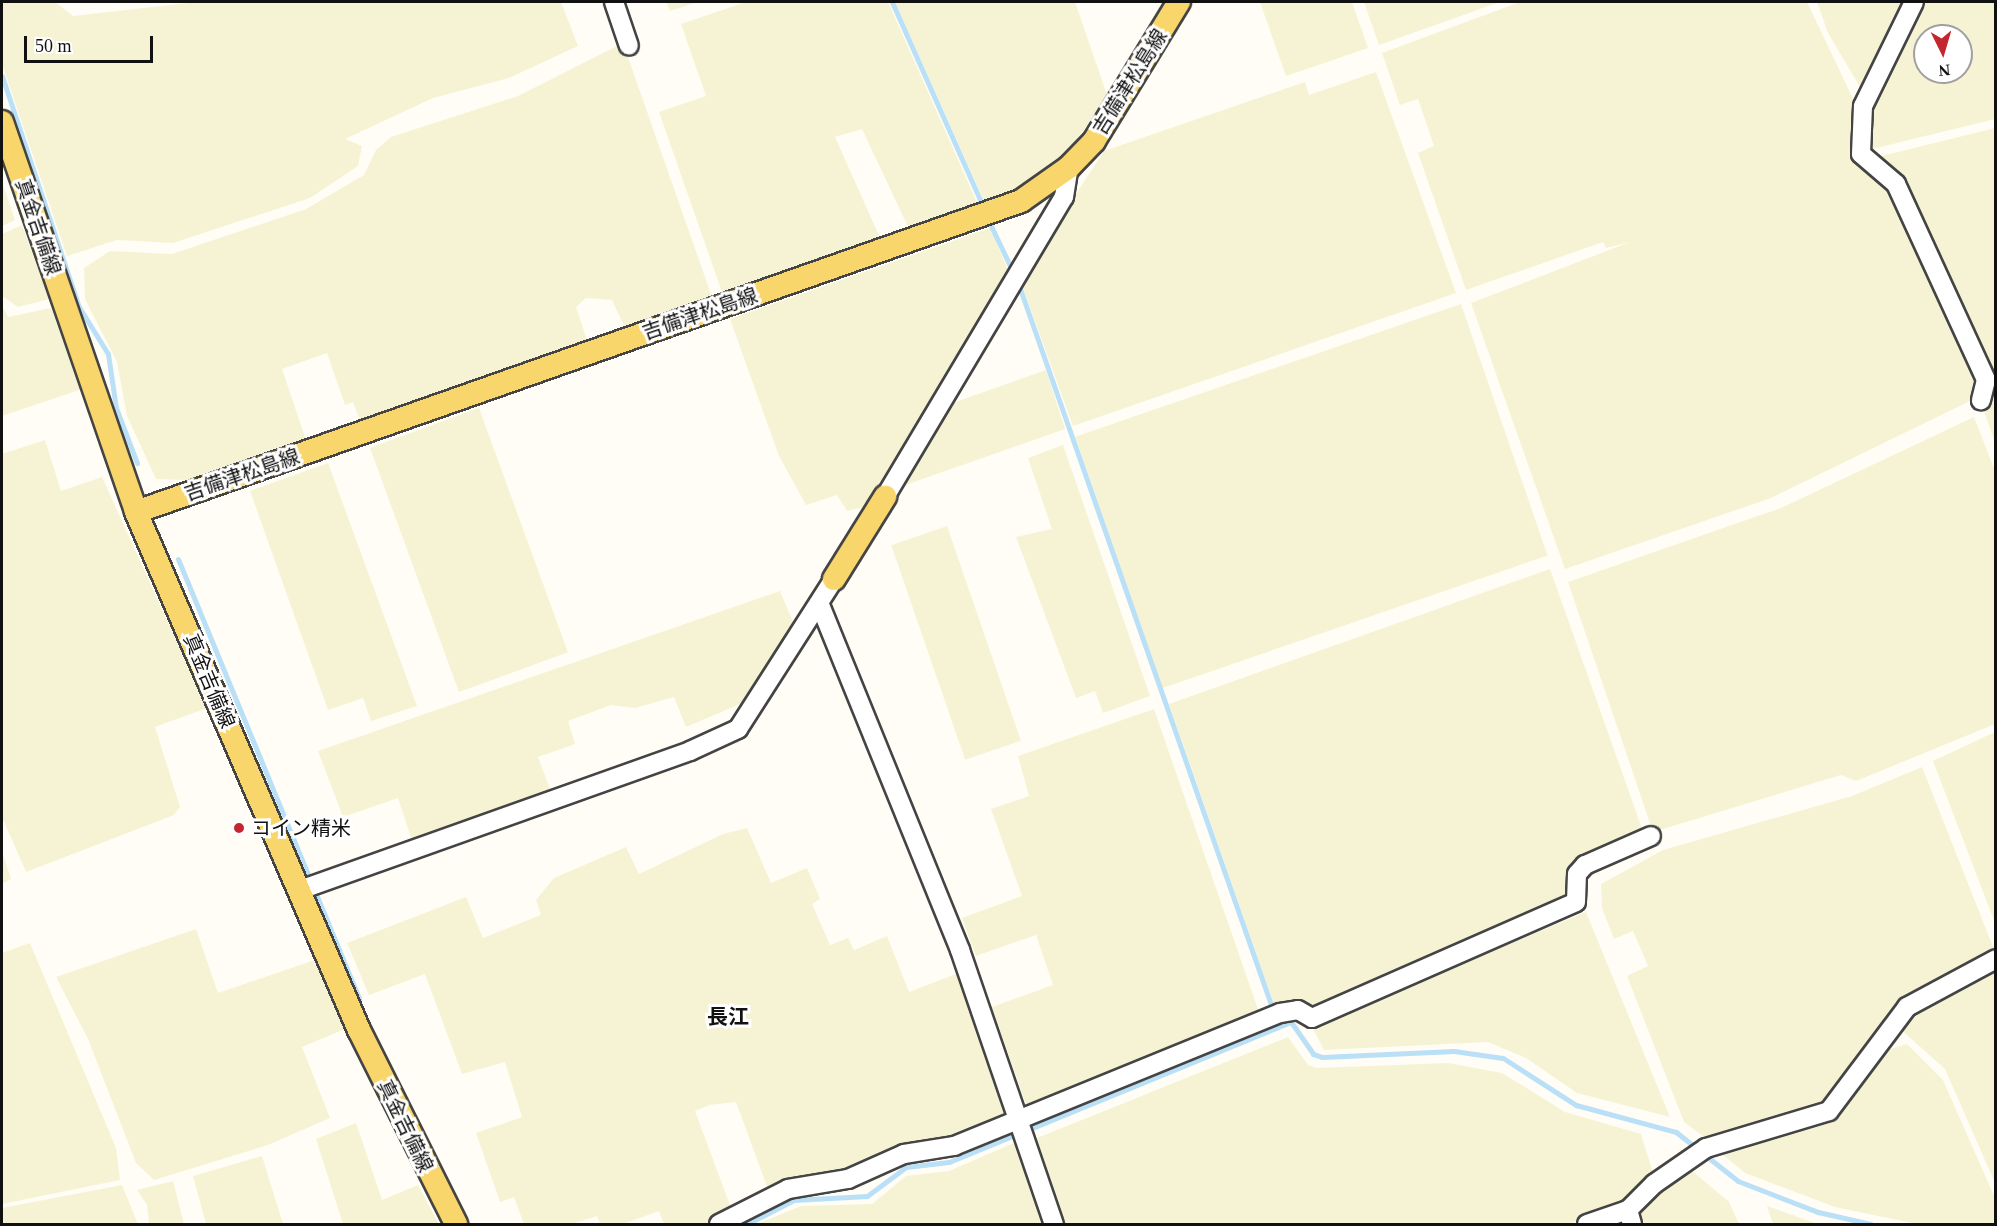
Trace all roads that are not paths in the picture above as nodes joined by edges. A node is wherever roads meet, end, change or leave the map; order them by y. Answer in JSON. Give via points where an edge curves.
{"nodes":[{"id":1,"x":614,"y":2,"type":"edge"},
{"id":2,"x":1179,"y":2,"type":"edge"},
{"id":3,"x":1914,"y":2,"type":"edge"},
{"id":4,"x":629,"y":46,"type":"dead end"},
{"id":5,"x":2,"y":122,"type":"edge"},
{"id":6,"x":1069,"y":167,"type":"junction"},
{"id":7,"x":1981,"y":400,"type":"dead end"},
{"id":8,"x":885,"y":497,"type":"joint"},
{"id":9,"x":136,"y":512,"type":"junction"},
{"id":10,"x":834,"y":579,"type":"joint"},
{"id":11,"x":820,"y":605,"type":"junction"},
{"id":12,"x":1651,"y":836,"type":"dead end"},
{"id":13,"x":300,"y":890,"type":"junction"},
{"id":14,"x":1995,"y":959,"type":"edge"},
{"id":15,"x":1019,"y":1119,"type":"junction"},
{"id":16,"x":1630,"y":1217,"type":"edge"},
{"id":17,"x":456,"y":1224,"type":"edge"},
{"id":18,"x":719,"y":1224,"type":"edge"},
{"id":19,"x":1054,"y":1224,"type":"edge"},
{"id":20,"x":1587,"y":1224,"type":"edge"}],
"edges":[{"from":1,"to":4,"type":"street"},
{"from":2,"to":6,"type":"main road","name":"吉備津松島線","via":[[1094,141]]},
{"from":3,"to":7,"type":"street","via":[[1863,106],[1861,154],[1896,184],[1986,380]]},
{"from":5,"to":9,"type":"main road","name":"真金吉備線"},
{"from":6,"to":8,"type":"street","via":[[1064,197]]},
{"from":6,"to":9,"type":"main road","name":"吉備津松島線","via":[[1021,201],[975,219]]},
{"from":8,"to":10,"type":"main road"},
{"from":9,"to":13,"type":"main road","name":"真金吉備線"},
{"from":10,"to":11,"type":"street"},
{"from":11,"to":13,"type":"street","via":[[738,729],[690,751]]},
{"from":11,"to":15,"type":"street","via":[[898,785]]},
{"from":12,"to":15,"type":"street","via":[[1585,865],[1577,874],[1576,902],[1312,1018],[1298,1010],[1280,1013]]},
{"from":13,"to":17,"type":"main road","name":"真金吉備線","via":[[359,1030]]},
{"from":14,"to":16,"type":"street","via":[[1907,1007],[1829,1111],[1706,1148],[1654,1184]]},
{"from":15,"to":18,"type":"street","via":[[954,1146],[904,1154],[848,1179],[788,1189]]},
{"from":15,"to":19,"type":"street"},
{"from":16,"to":20,"type":"street"}]}
